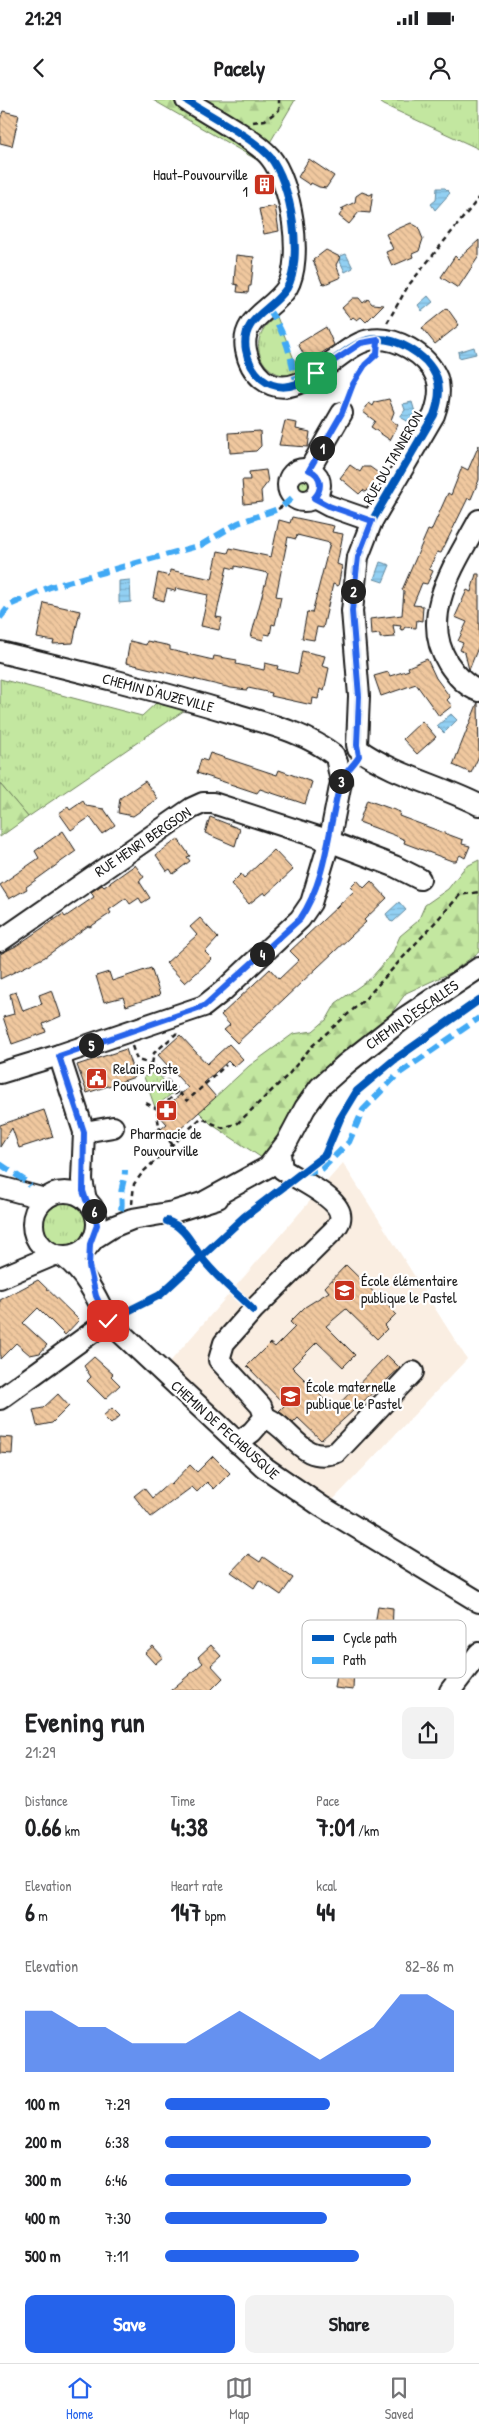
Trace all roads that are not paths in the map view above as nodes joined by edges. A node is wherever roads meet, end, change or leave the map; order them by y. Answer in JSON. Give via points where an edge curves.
{"nodes":[{"id":1,"x":186,"y":100,"type":"edge"},
{"id":2,"x":342,"y":413,"type":"road end"},
{"id":3,"x":309,"y":470,"type":"junction"},
{"id":4,"x":314,"y":498,"type":"junction"},
{"id":5,"x":479,"y":520,"type":"edge"},
{"id":6,"x":372,"y":521,"type":"junction"},
{"id":7,"x":0,"y":652,"type":"edge"},
{"id":8,"x":479,"y":691,"type":"edge"},
{"id":9,"x":346,"y":756,"type":"junction"},
{"id":10,"x":479,"y":805,"type":"edge"},
{"id":11,"x":329,"y":843,"type":"junction"},
{"id":12,"x":420,"y":879,"type":"dead end"},
{"id":13,"x":0,"y":941,"type":"edge"},
{"id":14,"x":479,"y":968,"type":"edge"},
{"id":15,"x":59,"y":1056,"type":"junction"},
{"id":16,"x":0,"y":1073,"type":"edge"},
{"id":17,"x":113,"y":1127,"type":"dead end"},
{"id":18,"x":84,"y":1132,"type":"junction"},
{"id":19,"x":84,"y":1153,"type":"junction"},
{"id":20,"x":281,"y":1162,"type":"junction"},
{"id":21,"x":0,"y":1189,"type":"edge"},
{"id":22,"x":52,"y":1196,"type":"junction"},
{"id":23,"x":88,"y":1203,"type":"junction"},
{"id":24,"x":132,"y":1215,"type":"junction"},
{"id":25,"x":33,"y":1226,"type":"junction"},
{"id":26,"x":92,"y":1242,"type":"junction"},
{"id":27,"x":59,"y":1256,"type":"junction"},
{"id":28,"x":8,"y":1274,"type":"edge"},
{"id":29,"x":96,"y":1296,"type":"junction"},
{"id":30,"x":108,"y":1321,"type":"junction"},
{"id":31,"x":413,"y":1372,"type":"dead end"},
{"id":32,"x":0,"y":1399,"type":"edge"},
{"id":33,"x":264,"y":1417,"type":"junction"},
{"id":34,"x":237,"y":1443,"type":"junction"},
{"id":35,"x":479,"y":1602,"type":"edge"},
{"id":36,"x":479,"y":1653,"type":"edge"},
{"id":37,"x":466,"y":1670,"type":"edge"},
{"id":38,"x":459,"y":1678,"type":"edge"},
{"id":39,"x":450,"y":1690,"type":"edge"}],
"edges":[{"from":1,"to":6,"type":"street","name":"RUE DU TANNERON","via":[[260,148],[270,158],[280,174],[291,214],[296,251],[294,271],[276,302],[256,317],[245,334],[247,358],[254,370],[278,387],[290,386],[361,343],[378,340],[399,344],[423,358],[437,379],[439,399],[434,415]]},
{"from":2,"to":3,"type":"street"},
{"from":3,"to":4,"type":"street","via":[[320,482],[320,491]]},
{"from":3,"to":4,"type":"street","via":[[301,469],[292,474],[288,488],[297,500],[303,502]]},
{"from":4,"to":6,"type":"street"},
{"from":5,"to":8,"type":"street","via":[[444,587],[436,615],[436,629],[454,670],[464,682]]},
{"from":6,"to":9,"type":"street","name":"RUE DU TANNERON","via":[[358,557],[353,585],[359,696],[357,719]]},
{"from":7,"to":9,"type":"street","name":"CHEMIN D'AUZEVILLE","via":[[202,704],[314,741]]},
{"from":9,"to":10,"type":"street","name":"CHEMIN D'AUZEVILLE","via":[[383,765]]},
{"from":9,"to":11,"type":"street","name":"RUE DU TANNERON"},
{"from":11,"to":12,"type":"street","via":[[394,866]]},
{"from":11,"to":13,"type":"street","name":"RUE HENRI BERGSON","via":[[213,803],[203,803]]},
{"from":11,"to":15,"type":"street","name":"RUE DU TANNERON","via":[[311,903],[293,926],[204,1006]]},
{"from":14,"to":20,"type":"street","name":"CHEMIN D'ESCALLES","via":[[404,1018],[346,1063],[318,1098],[294,1150]]},
{"from":15,"to":16,"type":"street"},
{"from":15,"to":18,"type":"street"},
{"from":17,"to":18,"type":"street"},
{"from":18,"to":19,"type":"street"},
{"from":19,"to":22,"type":"street","via":[[73,1176]]},
{"from":19,"to":23,"type":"street","via":[[82,1180]]},
{"from":20,"to":24,"type":"street","name":"CHEMIN D'ESCALLES","via":[[263,1183],[237,1193],[173,1212]]},
{"from":20,"to":33,"type":"street","via":[[333,1200],[340,1210],[340,1220],[334,1230],[253,1310],[220,1351],[219,1360],[261,1406]]},
{"from":21,"to":22,"type":"street"},
{"from":21,"to":25,"type":"street","via":[[20,1206]]},
{"from":22,"to":23,"type":"street","via":[[73,1193]]},
{"from":22,"to":25,"type":"street","via":[[39,1205]]},
{"from":23,"to":24,"type":"street","name":"CHEMIN D'ESCALLES","via":[[112,1214]]},
{"from":23,"to":26,"type":"street","via":[[97,1225]]},
{"from":24,"to":26,"type":"street","name":"CHEMIN D'ESCALLES"},
{"from":25,"to":27,"type":"street","via":[[38,1243]]},
{"from":25,"to":28,"type":"street","via":[[26,1253]]},
{"from":26,"to":27,"type":"street","via":[[83,1251]]},
{"from":26,"to":29,"type":"street","name":"CHEMIN DE PECHBUSQUE","via":[[89,1266]]},
{"from":27,"to":28,"type":"street"},
{"from":27,"to":29,"type":"street","name":"CHEMIN DE PECHBUSQUE","via":[[79,1270]]},
{"from":29,"to":30,"type":"street","name":"CHEMIN DE PECHBUSQUE"},
{"from":30,"to":32,"type":"street"},
{"from":30,"to":34,"type":"street","name":"CHEMIN DE PECHBUSQUE"},
{"from":31,"to":33,"type":"street","via":[[337,1452],[325,1456],[315,1456],[276,1422]]},
{"from":33,"to":34,"type":"street"},
{"from":34,"to":35,"type":"street","name":"CHEMIN DE PECHBUSQUE","via":[[297,1491]]},
{"from":36,"to":37,"type":"street"},
{"from":38,"to":39,"type":"street"}]}
